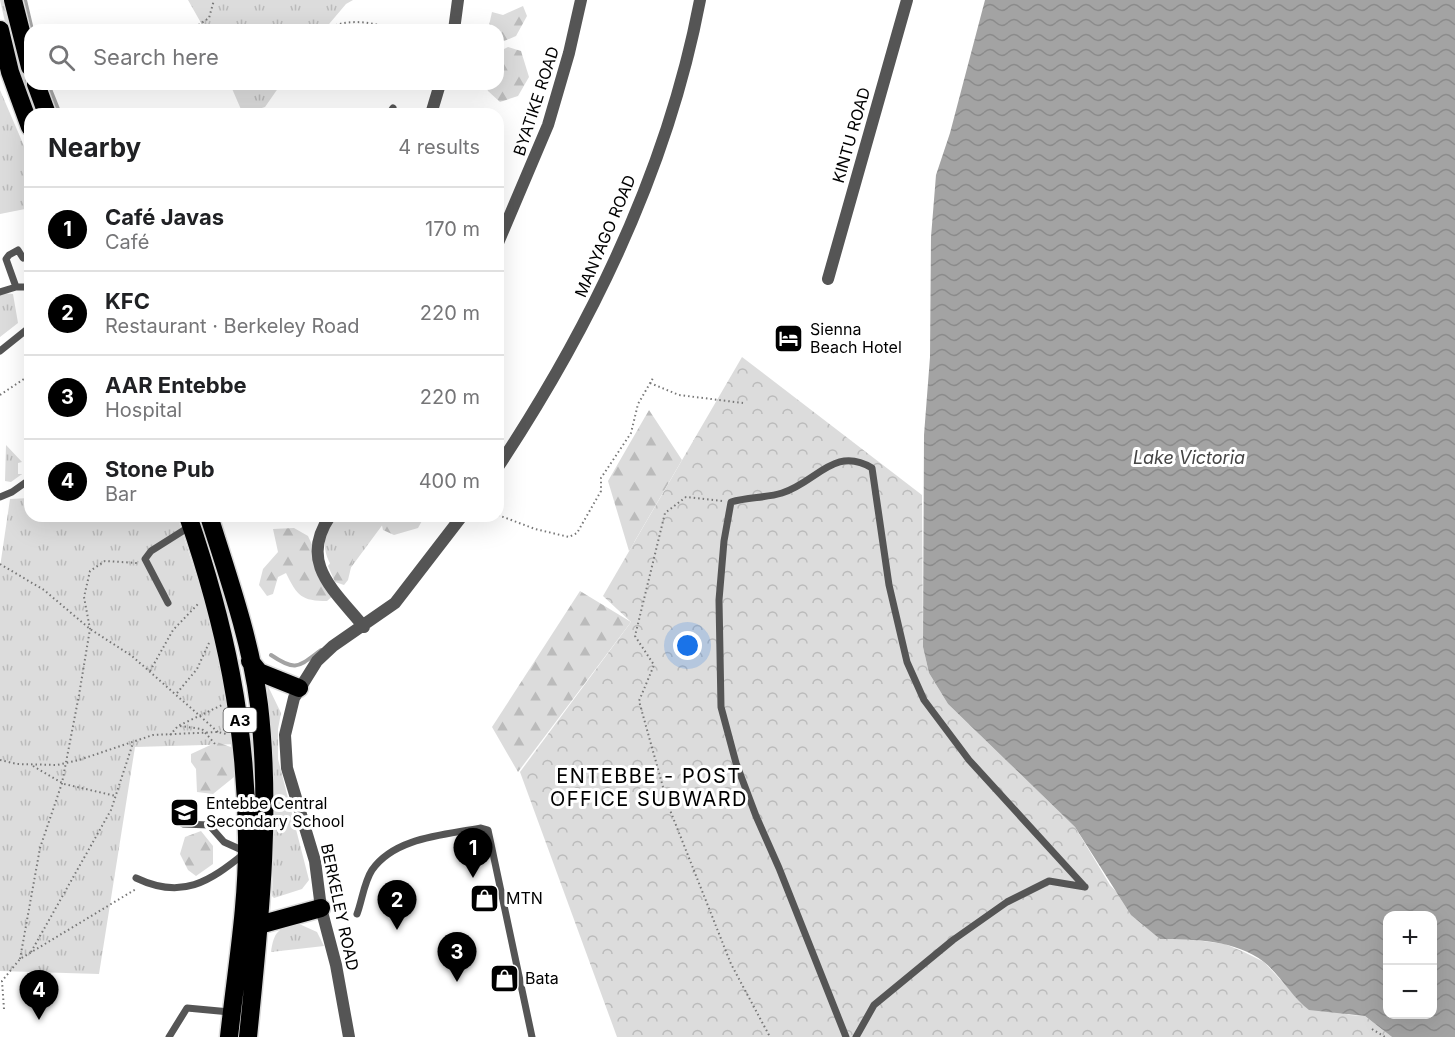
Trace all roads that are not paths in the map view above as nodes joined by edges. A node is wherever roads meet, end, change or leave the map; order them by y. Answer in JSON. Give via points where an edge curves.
{"nodes":[{"id":1,"x":14,"y":0,"type":"edge"},
{"id":2,"x":458,"y":0,"type":"edge"},
{"id":3,"x":581,"y":0,"type":"edge"},
{"id":4,"x":700,"y":0,"type":"edge"},
{"id":5,"x":907,"y":0,"type":"edge"},
{"id":6,"x":455,"y":24,"type":"edge"},
{"id":7,"x":0,"y":30,"type":"edge"},
{"id":8,"x":24,"y":42,"type":"edge"},
{"id":9,"x":38,"y":90,"type":"edge"},
{"id":10,"x":438,"y":90,"type":"edge"},
{"id":11,"x":45,"y":108,"type":"edge"},
{"id":12,"x":433,"y":108,"type":"edge"},
{"id":13,"x":24,"y":110,"type":"edge"},
{"id":14,"x":504,"y":229,"type":"edge"},
{"id":15,"x":22,"y":258,"type":"dead end"},
{"id":16,"x":828,"y":279,"type":"dead end"},
{"id":17,"x":16,"y":287,"type":"junction"},
{"id":18,"x":24,"y":287,"type":"edge"},
{"id":19,"x":0,"y":292,"type":"edge"},
{"id":20,"x":24,"y":332,"type":"edge"},
{"id":21,"x":0,"y":351,"type":"edge"},
{"id":22,"x":504,"y":457,"type":"edge"},
{"id":23,"x":24,"y":484,"type":"edge"},
{"id":24,"x":0,"y":497,"type":"edge"},
{"id":25,"x":188,"y":522,"type":"edge"},
{"id":26,"x":189,"y":522,"type":"edge"},
{"id":27,"x":211,"y":522,"type":"edge"},
{"id":28,"x":326,"y":522,"type":"edge"},
{"id":29,"x":458,"y":522,"type":"edge"},
{"id":30,"x":168,"y":603,"type":"dead end"},
{"id":31,"x":364,"y":627,"type":"junction"},
{"id":32,"x":250,"y":661,"type":"junction"},
{"id":33,"x":300,"y":684,"type":"junction"},
{"id":34,"x":183,"y":824,"type":"dead end"},
{"id":35,"x":256,"y":852,"type":"junction"},
{"id":36,"x":136,"y":878,"type":"dead end"},
{"id":37,"x":321,"y":908,"type":"junction"},
{"id":38,"x":357,"y":914,"type":"dead end"},
{"id":39,"x":250,"y":928,"type":"junction"},
{"id":40,"x":232,"y":1012,"type":"junction"},
{"id":41,"x":169,"y":1037,"type":"edge"},
{"id":42,"x":229,"y":1037,"type":"edge"},
{"id":43,"x":248,"y":1037,"type":"edge"},
{"id":44,"x":349,"y":1037,"type":"edge"},
{"id":45,"x":531,"y":1037,"type":"edge"},
{"id":46,"x":846,"y":1037,"type":"edge"},
{"id":47,"x":856,"y":1037,"type":"edge"}],
"edges":[{"from":1,"to":8,"type":"highway"},
{"from":2,"to":6,"type":"street"},
{"from":3,"to":14,"type":"street","name":"BYATIKE ROAD","via":[[548,125]]},
{"from":4,"to":22,"type":"street","name":"MANYAGO ROAD","via":[[679,88],[633,219],[574,345]]},
{"from":5,"to":16,"type":"street","name":"KINTU ROAD"},
{"from":7,"to":13,"type":"highway"},
{"from":9,"to":11,"type":"highway"},
{"from":10,"to":12,"type":"street"},
{"from":15,"to":17,"type":"lane","via":[[18,250],[6,259]]},
{"from":17,"to":18,"type":"lane"},
{"from":17,"to":19,"type":"lane"},
{"from":20,"to":21,"type":"lane"},
{"from":23,"to":24,"type":"lane"},
{"from":25,"to":30,"type":"lane","via":[[147,555],[146,564]]},
{"from":26,"to":35,"type":"highway","number":"A3","via":[[219,617],[237,694]]},
{"from":27,"to":32,"type":"highway","number":"A3"},
{"from":28,"to":31,"type":"street","via":[[320,532],[316,555],[332,585]]},
{"from":29,"to":31,"type":"street","via":[[408,590]]},
{"from":31,"to":33,"type":"street","via":[[317,660]]},
{"from":32,"to":33,"type":"highway","via":[[259,672]]},
{"from":32,"to":35,"type":"highway","number":"A3","via":[[262,750]]},
{"from":33,"to":37,"type":"street","name":"BERKELEY ROAD","via":[[285,735],[287,768],[315,861]]},
{"from":34,"to":35,"type":"lane","via":[[209,825],[224,842]]},
{"from":35,"to":36,"type":"lane","via":[[202,883],[185,888],[164,888]]},
{"from":35,"to":39,"type":"highway","number":"A3"},
{"from":37,"to":39,"type":"highway"},
{"from":37,"to":44,"type":"street","name":"BERKELEY ROAD"},
{"from":38,"to":45,"type":"lane","via":[[371,872],[399,848],[482,828],[488,830]]},
{"from":39,"to":40,"type":"highway","number":"A3"},
{"from":39,"to":43,"type":"highway","number":"A3"},
{"from":40,"to":41,"type":"lane","via":[[187,1008]]},
{"from":40,"to":42,"type":"highway","number":"A3"},
{"from":46,"to":47,"type":"lane","via":[[736,763],[721,707],[719,600],[731,502],[781,494],[800,487],[836,461],[853,460],[872,468],[889,585],[907,662],[924,700],[969,760],[1086,887],[1049,881],[1007,902],[953,940],[874,1005]]}]}
